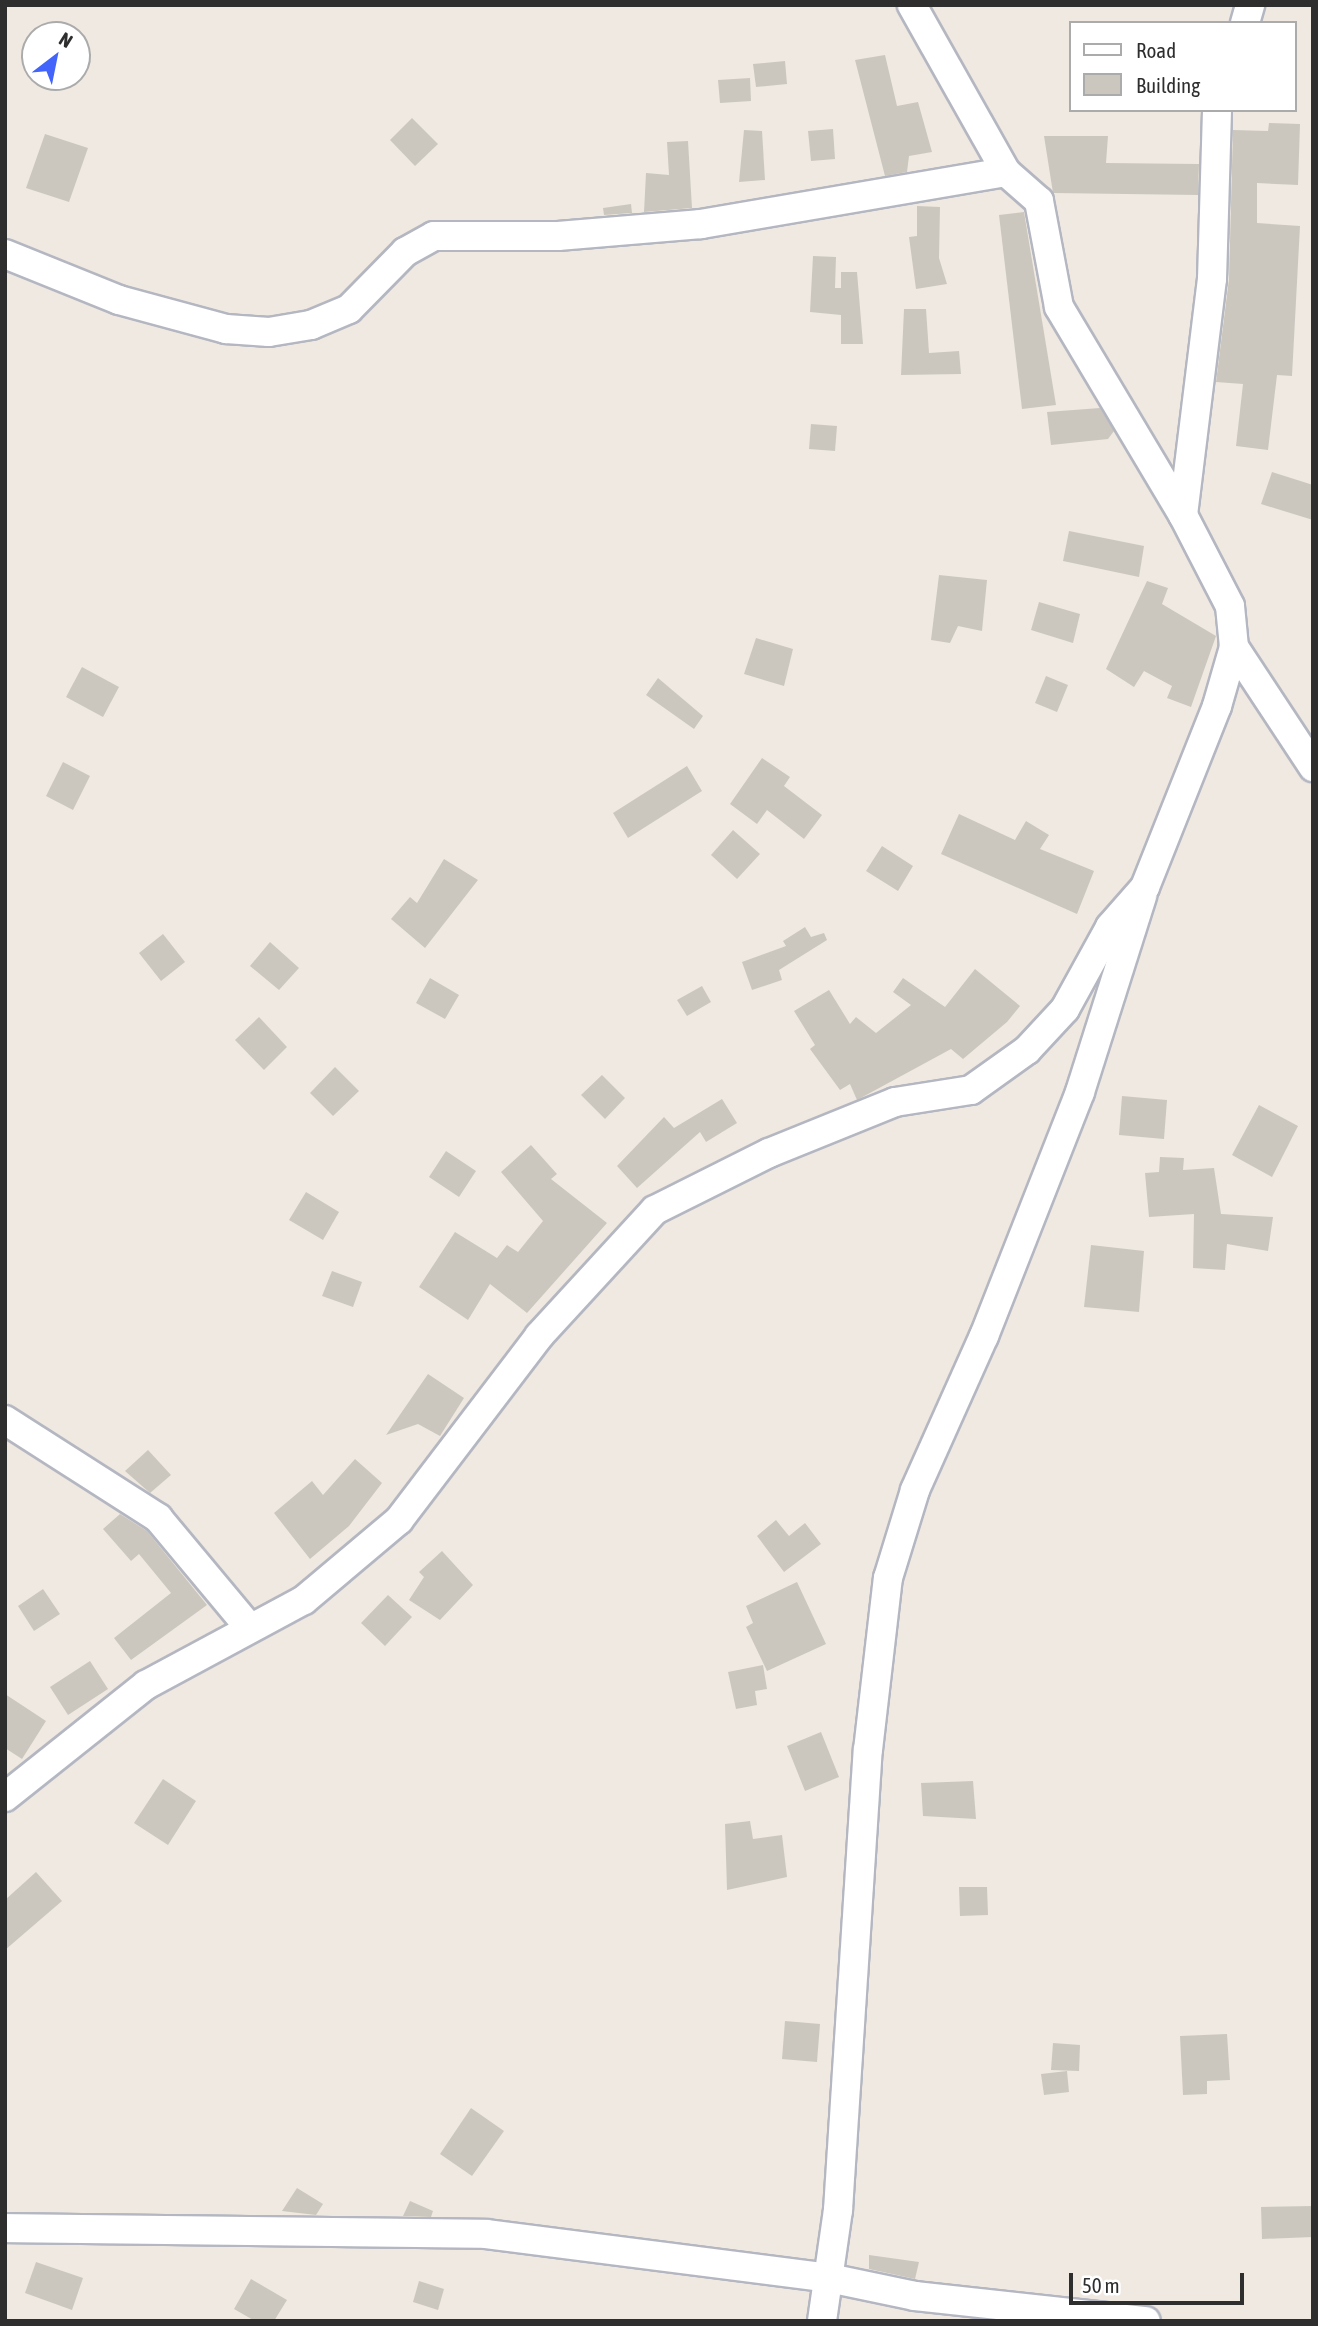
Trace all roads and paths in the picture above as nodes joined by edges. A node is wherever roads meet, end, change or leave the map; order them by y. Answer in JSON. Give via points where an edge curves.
{"nodes":[{"id":1,"x":912,"y":5,"type":"edge"},
{"id":2,"x":1217,"y":112,"type":"edge"},
{"id":3,"x":1006,"y":172,"type":"junction"},
{"id":4,"x":5,"y":254,"type":"edge"},
{"id":5,"x":1183,"y":514,"type":"junction"},
{"id":6,"x":1234,"y":647,"type":"junction"},
{"id":7,"x":1313,"y":767,"type":"edge"},
{"id":8,"x":1145,"y":887,"type":"junction"},
{"id":9,"x":5,"y":1420,"type":"edge"},
{"id":10,"x":248,"y":1626,"type":"junction"},
{"id":11,"x":5,"y":1797,"type":"edge"},
{"id":12,"x":5,"y":2228,"type":"edge"},
{"id":13,"x":828,"y":2278,"type":"junction"},
{"id":14,"x":822,"y":2321,"type":"edge"},
{"id":15,"x":1146,"y":2321,"type":"edge"}],
"edges":[{"from":1,"to":3,"type":"street"},
{"from":2,"to":5,"type":"street","via":[[1212,279]]},
{"from":3,"to":4,"type":"street","via":[[701,224],[558,236],[434,236],[405,252],[349,309],[268,332],[226,329],[119,300]]},
{"from":3,"to":5,"type":"street","via":[[1039,201],[1059,307]]},
{"from":5,"to":6,"type":"street","via":[[1224,587]]},
{"from":6,"to":7,"type":"street"},
{"from":6,"to":8,"type":"street","via":[[1190,787]]},
{"from":8,"to":10,"type":"street","via":[[1110,927],[1065,1009],[1027,1050],[971,1090],[895,1101],[769,1153],[655,1210],[539,1336],[398,1520],[304,1600],[270,1621]]},
{"from":8,"to":13,"type":"street","via":[[1080,1091],[984,1336],[915,1490],[888,1578],[868,1751]]},
{"from":9,"to":10,"type":"street","via":[[158,1518]]},
{"from":10,"to":11,"type":"street","via":[[146,1685]]},
{"from":12,"to":13,"type":"street","via":[[459,2232]]},
{"from":13,"to":14,"type":"street"},
{"from":13,"to":15,"type":"street","via":[[915,2296]]}]}
